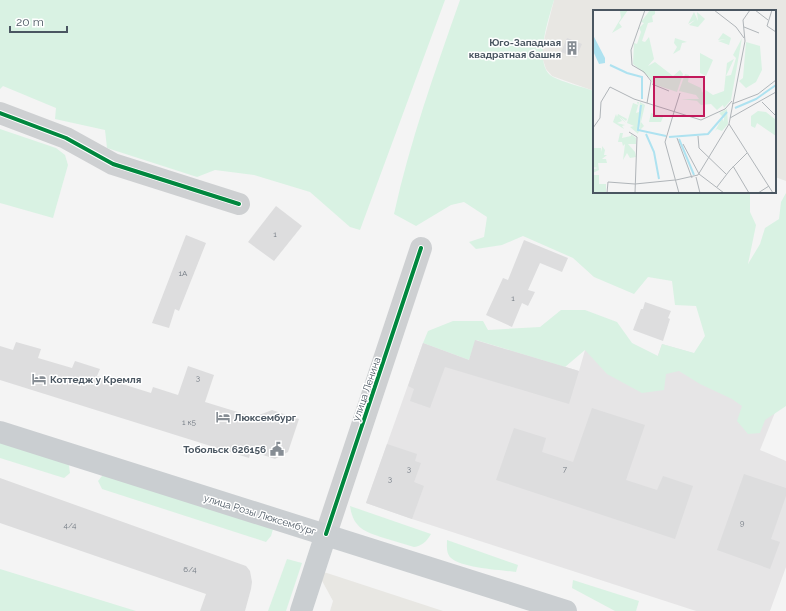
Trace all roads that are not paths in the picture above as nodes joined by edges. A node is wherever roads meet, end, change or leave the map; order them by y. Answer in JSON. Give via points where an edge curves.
{"nodes":[{"id":1,"x":0,"y":113,"type":"edge"},
{"id":2,"x":239,"y":204,"type":"dead end"},
{"id":3,"x":421,"y":248,"type":"dead end"},
{"id":4,"x":0,"y":432,"type":"edge"},
{"id":5,"x":326,"y":534,"type":"junction"},
{"id":6,"x":301,"y":611,"type":"edge"},
{"id":7,"x":566,"y":611,"type":"edge"}],
"edges":[{"from":1,"to":2,"type":"street","via":[[66,138],[113,164]]},
{"from":3,"to":5,"type":"street","name":"улица Ленина"},
{"from":4,"to":5,"type":"main road","name":"улица Розы Люксембург"},
{"from":5,"to":6,"type":"main road","name":"улица Ленина"},
{"from":5,"to":7,"type":"main road","name":"улица Розы Люксембург"}]}
